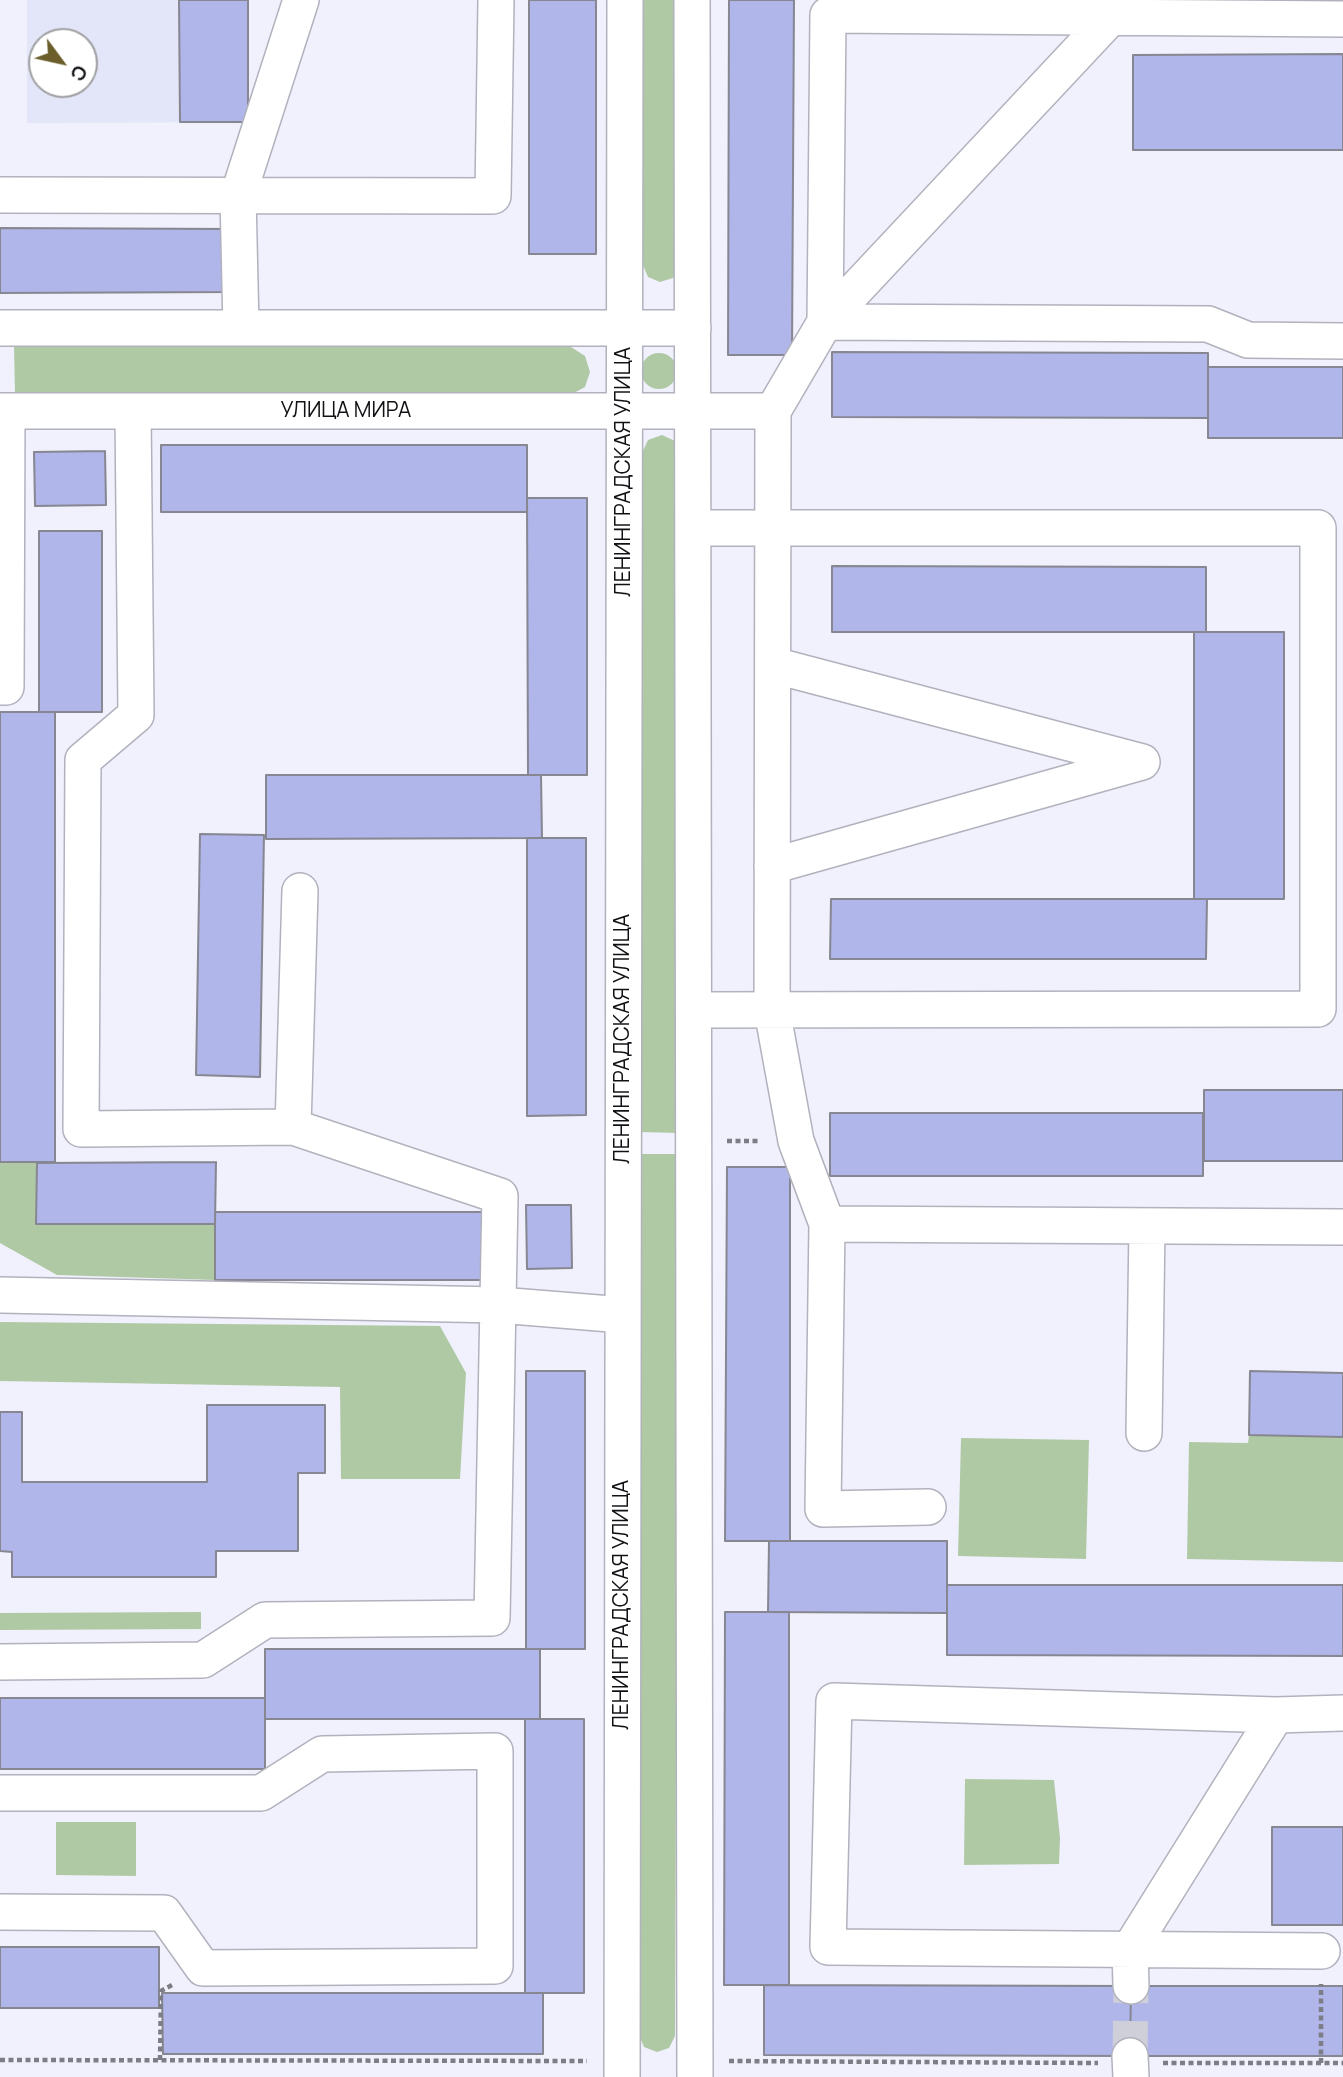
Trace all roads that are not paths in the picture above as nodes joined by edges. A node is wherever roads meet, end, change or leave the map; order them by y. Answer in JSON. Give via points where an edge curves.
{"nodes":[{"id":1,"x":301,"y":0,"type":"edge"},
{"id":2,"x":496,"y":0,"type":"edge"},
{"id":3,"x":625,"y":0,"type":"edge"},
{"id":4,"x":692,"y":0,"type":"edge"},
{"id":5,"x":1111,"y":17,"type":"junction"},
{"id":6,"x":1343,"y":19,"type":"edge"},
{"id":7,"x":0,"y":195,"type":"edge"},
{"id":8,"x":238,"y":196,"type":"junction"},
{"id":9,"x":825,"y":322,"type":"junction"},
{"id":10,"x":0,"y":328,"type":"edge"},
{"id":11,"x":241,"y":328,"type":"junction"},
{"id":12,"x":624,"y":328,"type":"junction"},
{"id":13,"x":692,"y":328,"type":"junction"},
{"id":14,"x":1343,"y":341,"type":"edge"},
{"id":15,"x":3,"y":411,"type":"edge"},
{"id":16,"x":133,"y":411,"type":"junction"},
{"id":17,"x":624,"y":411,"type":"junction"},
{"id":18,"x":773,"y":411,"type":"junction"},
{"id":19,"x":693,"y":412,"type":"junction"},
{"id":20,"x":1330,"y":522,"type":"edge"},
{"id":21,"x":693,"y":528,"type":"junction"},
{"id":22,"x":773,"y":528,"type":"junction"},
{"id":23,"x":773,"y":665,"type":"junction"},
{"id":24,"x":0,"y":687,"type":"edge"},
{"id":25,"x":1330,"y":774,"type":"edge"},
{"id":26,"x":772,"y":866,"type":"junction"},
{"id":27,"x":300,"y":891,"type":"dead end"},
{"id":28,"x":694,"y":1010,"type":"junction"},
{"id":29,"x":772,"y":1010,"type":"junction"},
{"id":30,"x":1330,"y":1015,"type":"edge"},
{"id":31,"x":293,"y":1127,"type":"junction"},
{"id":32,"x":827,"y":1224,"type":"junction"},
{"id":33,"x":1147,"y":1226,"type":"junction"},
{"id":34,"x":1343,"y":1227,"type":"edge"},
{"id":35,"x":0,"y":1295,"type":"edge"},
{"id":36,"x":499,"y":1305,"type":"junction"},
{"id":37,"x":623,"y":1315,"type":"junction"},
{"id":38,"x":1144,"y":1433,"type":"dead end"},
{"id":39,"x":928,"y":1507,"type":"dead end"},
{"id":40,"x":0,"y":1662,"type":"edge"},
{"id":41,"x":1343,"y":1713,"type":"edge"},
{"id":42,"x":1276,"y":1715,"type":"junction"},
{"id":43,"x":0,"y":1793,"type":"edge"},
{"id":44,"x":0,"y":1912,"type":"edge"},
{"id":45,"x":1130,"y":1949,"type":"junction"},
{"id":46,"x":1322,"y":1951,"type":"road end"},
{"id":47,"x":1131,"y":1986,"type":"tunnel mouth"},
{"id":48,"x":610,"y":2069,"type":"edge"},
{"id":49,"x":695,"y":2077,"type":"edge"}],
"edges":[{"from":1,"to":8,"type":"street"},
{"from":2,"to":8,"type":"street","via":[[494,196]]},
{"from":3,"to":12,"type":"street","name":"ЛЕНИНГРАДСКАЯ УЛИЦА"},
{"from":4,"to":13,"type":"street"},
{"from":5,"to":6,"type":"street"},
{"from":5,"to":9,"type":"street"},
{"from":5,"to":9,"type":"street","via":[[828,15]]},
{"from":7,"to":8,"type":"street"},
{"from":8,"to":11,"type":"street"},
{"from":9,"to":14,"type":"street","via":[[1208,324],[1248,340]]},
{"from":9,"to":18,"type":"street"},
{"from":10,"to":11,"type":"street"},
{"from":11,"to":12,"type":"street"},
{"from":12,"to":13,"type":"street"},
{"from":12,"to":17,"type":"street","name":"ЛЕНИНГРАДСКАЯ УЛИЦА"},
{"from":13,"to":19,"type":"street"},
{"from":15,"to":16,"type":"street","name":"УЛИЦА МИРА"},
{"from":15,"to":24,"type":"street","via":[[6,687]]},
{"from":16,"to":17,"type":"street","name":"УЛИЦА МИРА"},
{"from":16,"to":31,"type":"street","via":[[136,715],[83,760],[81,1129]]},
{"from":17,"to":19,"type":"street","name":"УЛИЦА МИРА"},
{"from":17,"to":37,"type":"street","name":"ЛЕНИНГРАДСКАЯ УЛИЦА"},
{"from":18,"to":19,"type":"street","name":"УЛИЦА МИРА"},
{"from":18,"to":22,"type":"street"},
{"from":19,"to":21,"type":"street"},
{"from":20,"to":22,"type":"street"},
{"from":20,"to":25,"type":"street"},
{"from":21,"to":22,"type":"street"},
{"from":21,"to":28,"type":"street"},
{"from":22,"to":23,"type":"street"},
{"from":23,"to":26,"type":"street"},
{"from":23,"to":26,"type":"street","via":[[1142,762]]},
{"from":25,"to":30,"type":"street"},
{"from":26,"to":29,"type":"street"},
{"from":27,"to":31,"type":"street"},
{"from":28,"to":29,"type":"street"},
{"from":28,"to":49,"type":"street"},
{"from":29,"to":30,"type":"street"},
{"from":29,"to":32,"type":"street","via":[[796,1141]]},
{"from":31,"to":36,"type":"street","via":[[500,1196]]},
{"from":32,"to":33,"type":"street"},
{"from":32,"to":39,"type":"street","via":[[823,1508]]},
{"from":33,"to":34,"type":"street"},
{"from":33,"to":38,"type":"street"},
{"from":35,"to":36,"type":"street"},
{"from":36,"to":37,"type":"street"},
{"from":36,"to":40,"type":"street","via":[[492,1618],[265,1620],[203,1660]]},
{"from":37,"to":48,"type":"street","name":"ЛЕНИНГРАДСКАЯ УЛИЦА"},
{"from":41,"to":42,"type":"street"},
{"from":42,"to":45,"type":"street"},
{"from":42,"to":45,"type":"street","via":[[834,1701],[828,1947]]},
{"from":43,"to":44,"type":"street","via":[[261,1793],[322,1754],[495,1751],[495,1966],[203,1968],[164,1913]]},
{"from":45,"to":46,"type":"street"},
{"from":45,"to":47,"type":"street"}]}
